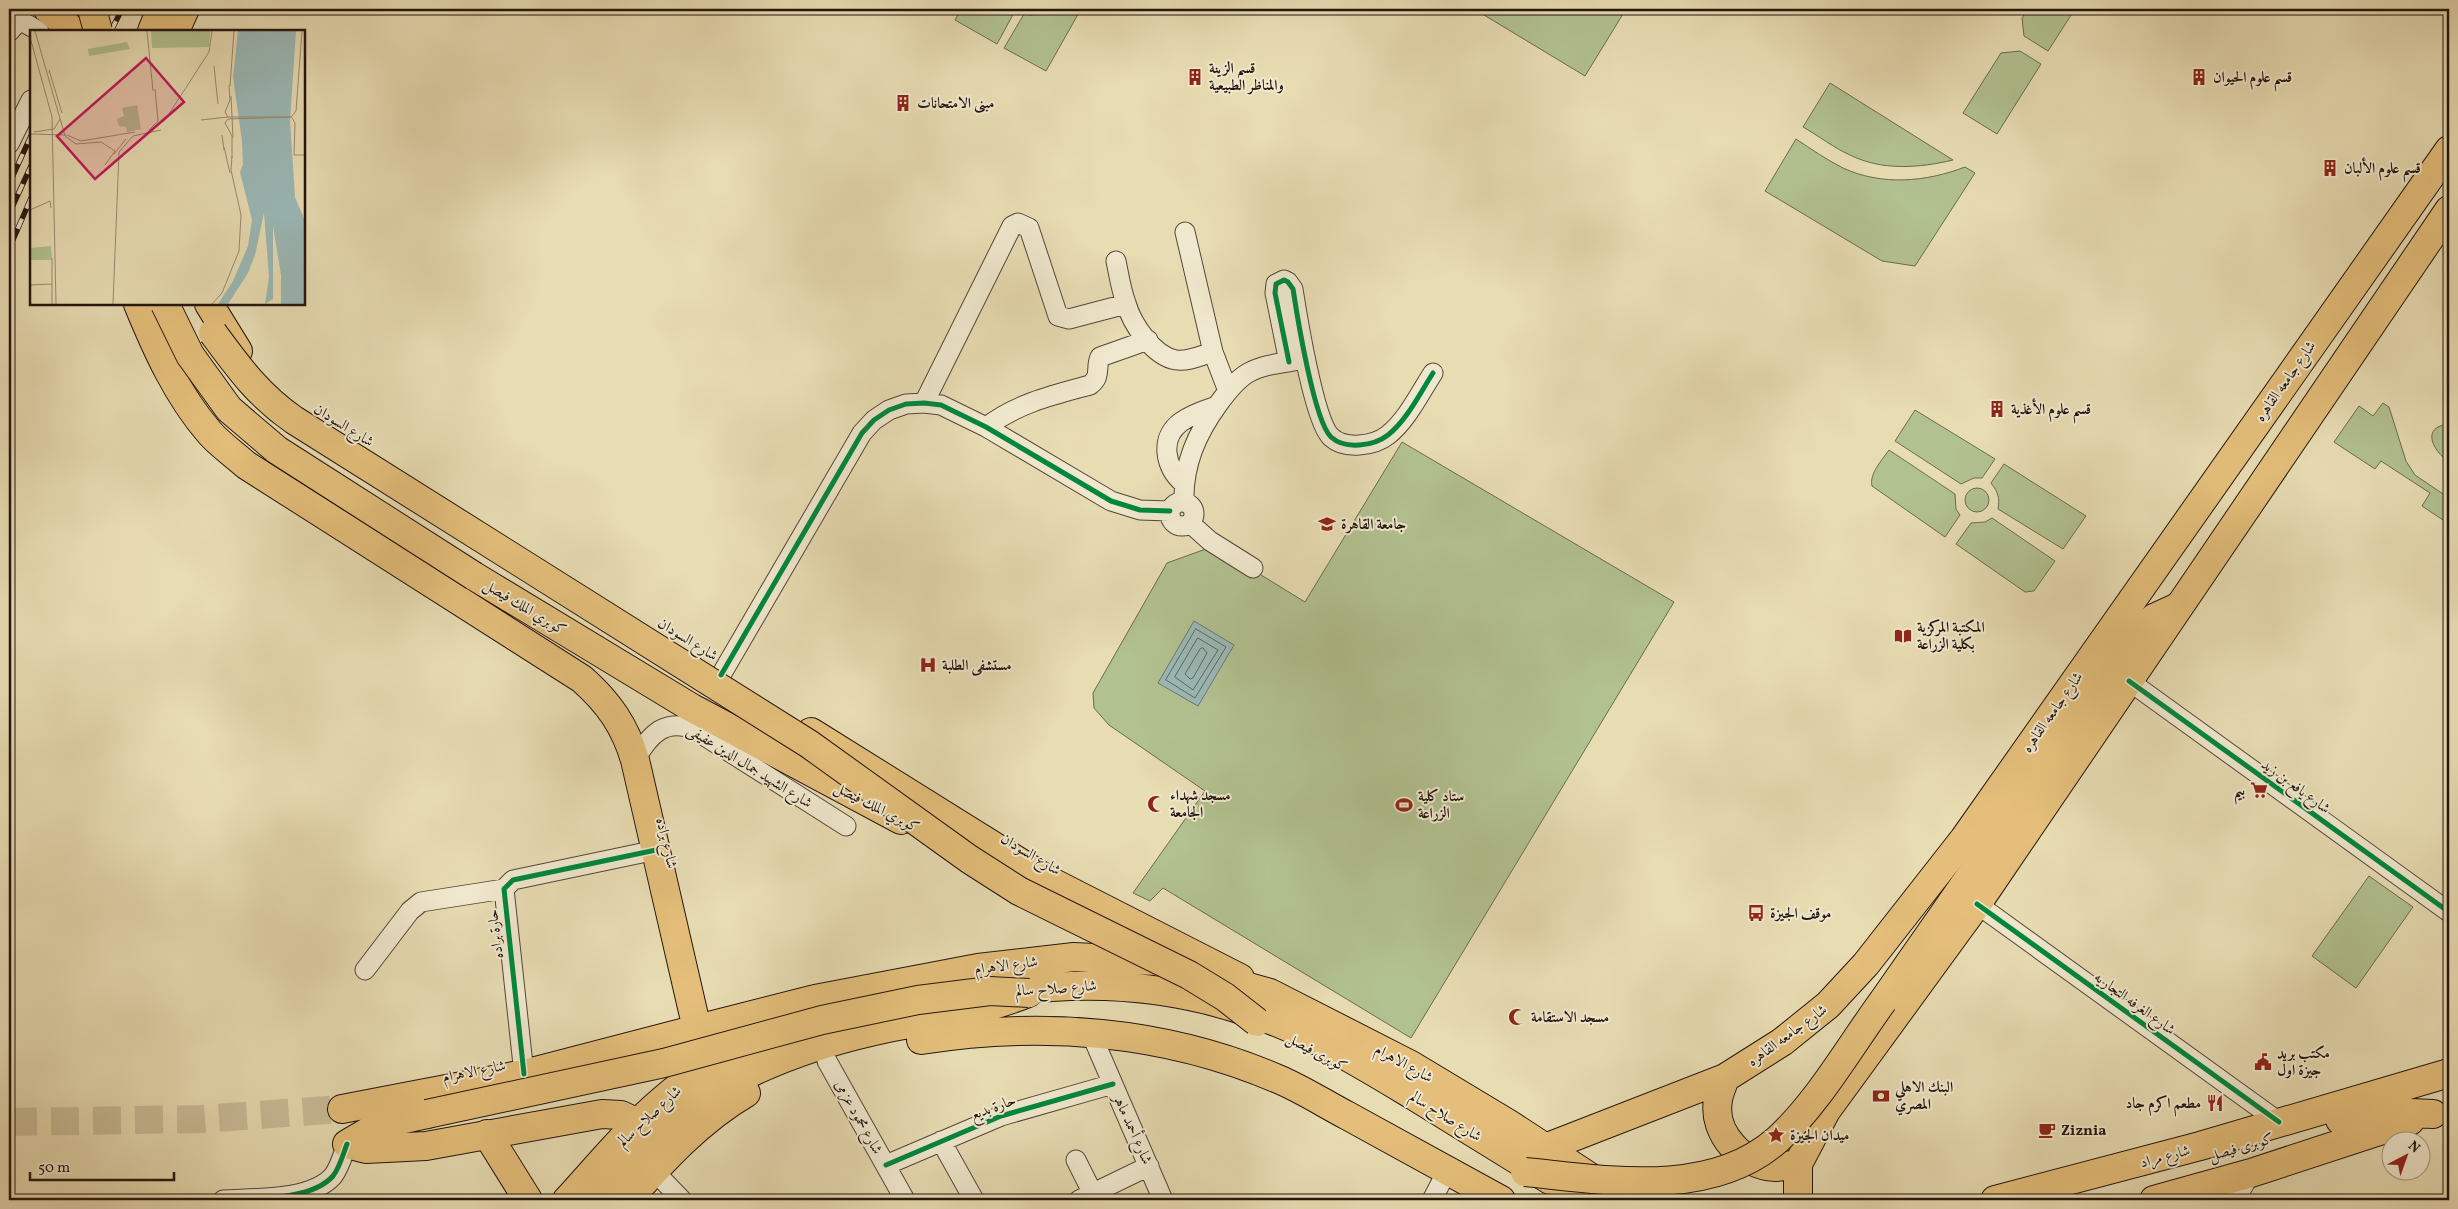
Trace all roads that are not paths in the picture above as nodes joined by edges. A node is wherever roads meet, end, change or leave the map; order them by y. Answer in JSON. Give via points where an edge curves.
{"nodes":[{"id":1,"x":48,"y":9,"type":"edge"},
{"id":2,"x":92,"y":9,"type":"edge"},
{"id":3,"x":161,"y":9,"type":"edge"},
{"id":4,"x":184,"y":9,"type":"edge"},
{"id":5,"x":13,"y":28,"type":"edge"},
{"id":6,"x":37,"y":30,"type":"edge"},
{"id":7,"x":72,"y":30,"type":"edge"},
{"id":8,"x":98,"y":30,"type":"edge"},
{"id":9,"x":152,"y":30,"type":"edge"},
{"id":10,"x":175,"y":30,"type":"edge"},
{"id":11,"x":30,"y":102,"type":"edge"},
{"id":12,"x":9,"y":144,"type":"edge"},
{"id":13,"x":2449,"y":150,"type":"edge"},
{"id":14,"x":2449,"y":210,"type":"edge"},
{"id":15,"x":1185,"y":232,"type":"dead end"},
{"id":16,"x":1116,"y":261,"type":"dead end"},
{"id":17,"x":1285,"y":298,"type":"dead end"},
{"id":18,"x":1126,"y":304,"type":"junction"},
{"id":19,"x":138,"y":305,"type":"edge"},
{"id":20,"x":165,"y":305,"type":"edge"},
{"id":21,"x":201,"y":305,"type":"edge"},
{"id":22,"x":210,"y":305,"type":"edge"},
{"id":23,"x":1148,"y":340,"type":"junction"},
{"id":24,"x":233,"y":344,"type":"junction"},
{"id":25,"x":1213,"y":352,"type":"junction"},
{"id":26,"x":1297,"y":361,"type":"junction"},
{"id":27,"x":1433,"y":373,"type":"dead end"},
{"id":28,"x":181,"y":391,"type":"junction"},
{"id":29,"x":1222,"y":399,"type":"junction"},
{"id":30,"x":924,"y":403,"type":"junction"},
{"id":31,"x":986,"y":427,"type":"junction"},
{"id":32,"x":1183,"y":483,"type":"junction"},
{"id":33,"x":1177,"y":507,"type":"junction"},
{"id":34,"x":1253,"y":568,"type":"dead end"},
{"id":35,"x":2178,"y":607,"type":"junction"},
{"id":36,"x":721,"y":675,"type":"junction"},
{"id":37,"x":2129,"y":681,"type":"junction"},
{"id":38,"x":635,"y":760,"type":"junction"},
{"id":39,"x":846,"y":826,"type":"dead end"},
{"id":40,"x":656,"y":850,"type":"junction"},
{"id":41,"x":1048,"y":880,"type":"junction"},
{"id":42,"x":504,"y":889,"type":"junction"},
{"id":43,"x":1977,"y":904,"type":"junction"},
{"id":44,"x":2449,"y":912,"type":"edge"},
{"id":45,"x":365,"y":970,"type":"dead end"},
{"id":46,"x":948,"y":973,"type":"junction"},
{"id":47,"x":1213,"y":977,"type":"junction"},
{"id":48,"x":1159,"y":990,"type":"junction"},
{"id":49,"x":1029,"y":993,"type":"junction"},
{"id":50,"x":1270,"y":994,"type":"junction"},
{"id":51,"x":981,"y":995,"type":"junction"},
{"id":52,"x":1256,"y":1022,"type":"junction"},
{"id":53,"x":697,"y":1028,"type":"junction"},
{"id":54,"x":1090,"y":1031,"type":"junction"},
{"id":55,"x":827,"y":1061,"type":"junction"},
{"id":56,"x":2449,"y":1072,"type":"edge"},
{"id":57,"x":524,"y":1074,"type":"junction"},
{"id":58,"x":1726,"y":1078,"type":"junction"},
{"id":59,"x":1113,"y":1084,"type":"junction"},
{"id":60,"x":342,"y":1109,"type":"tunnel mouth"},
{"id":61,"x":2441,"y":1111,"type":"edge"},
{"id":62,"x":2279,"y":1122,"type":"junction"},
{"id":63,"x":638,"y":1123,"type":"junction"},
{"id":64,"x":487,"y":1134,"type":"junction"},
{"id":65,"x":941,"y":1141,"type":"junction"},
{"id":66,"x":346,"y":1144,"type":"junction"},
{"id":67,"x":1545,"y":1148,"type":"junction"},
{"id":68,"x":1076,"y":1160,"type":"dead end"},
{"id":69,"x":1798,"y":1164,"type":"junction"},
{"id":70,"x":886,"y":1165,"type":"junction"},
{"id":71,"x":1149,"y":1166,"type":"junction"},
{"id":72,"x":654,"y":1171,"type":"junction"},
{"id":73,"x":1447,"y":1171,"type":"junction"},
{"id":74,"x":1525,"y":1172,"type":"junction"},
{"id":75,"x":2251,"y":1173,"type":"junction"},
{"id":76,"x":1567,"y":1194,"type":"edge"},
{"id":77,"x":1092,"y":1196,"type":"edge"},
{"id":78,"x":223,"y":1200,"type":"edge"},
{"id":79,"x":528,"y":1200,"type":"edge"},
{"id":80,"x":567,"y":1200,"type":"edge"},
{"id":81,"x":596,"y":1200,"type":"edge"},
{"id":82,"x":628,"y":1200,"type":"edge"},
{"id":83,"x":682,"y":1200,"type":"edge"},
{"id":84,"x":905,"y":1200,"type":"edge"},
{"id":85,"x":974,"y":1200,"type":"edge"},
{"id":86,"x":1163,"y":1200,"type":"edge"},
{"id":87,"x":1432,"y":1200,"type":"edge"},
{"id":88,"x":1501,"y":1200,"type":"edge"},
{"id":89,"x":1618,"y":1200,"type":"edge"},
{"id":90,"x":1625,"y":1200,"type":"edge"},
{"id":91,"x":1798,"y":1200,"type":"edge"},
{"id":92,"x":1995,"y":1200,"type":"edge"},
{"id":93,"x":2052,"y":1200,"type":"edge"},
{"id":94,"x":2154,"y":1200,"type":"edge"},
{"id":95,"x":2235,"y":1200,"type":"edge"}],
"edges":[{"from":1,"to":7,"type":"main road"},
{"from":2,"to":8,"type":"main road","bridge":true},
{"from":3,"to":9,"type":"main road"},
{"from":4,"to":10,"type":"main road"},
{"from":5,"to":6,"type":"street","via":[[26,22]]},
{"from":11,"to":12,"type":"street"},
{"from":13,"to":58,"type":"main road","name":"شارع جامعه القاهره","via":[[1947,861],[1866,964],[1828,1005],[1782,1042]]},
{"from":14,"to":35,"type":"main road"},
{"from":15,"to":25,"type":"street"},
{"from":16,"to":18,"type":"street"},
{"from":17,"to":26,"type":"street"},
{"from":18,"to":23,"type":"street"},
{"from":18,"to":30,"type":"street","via":[[1069,319],[1058,316],[1029,228],[1018,223],[1012,226]]},
{"from":19,"to":28,"type":"main road","via":[[156,349]]},
{"from":20,"to":41,"type":"main road","name":"كوبري الملك فيصل","bridge":true,"via":[[190,355],[229,408],[277,450],[474,576],[692,708],[874,806],[988,861]]},
{"from":21,"to":52,"type":"main road","name":"كوبري الملك فيصل","bridge":true,"via":[[213,333],[245,377],[272,405],[294,420],[809,744],[1019,891],[1189,975],[1225,997]]},
{"from":22,"to":24,"type":"main road","name":"شارع السودان"},
{"from":23,"to":25,"type":"street","via":[[1164,356],[1176,360],[1188,360]]},
{"from":23,"to":31,"type":"street","via":[[1100,357],[1096,381],[1029,402]]},
{"from":24,"to":28,"type":"main road"},
{"from":24,"to":36,"type":"main road","name":"شارع السودان","via":[[260,378],[296,408]]},
{"from":25,"to":29,"type":"street"},
{"from":26,"to":27,"type":"street","via":[[1331,437],[1342,443],[1358,445],[1388,435]]},
{"from":26,"to":29,"type":"street","via":[[1261,367],[1248,373]]},
{"from":28,"to":38,"type":"main road","name":"شارع براده","via":[[209,432],[246,465],[582,679],[616,715]]},
{"from":29,"to":32,"type":"street","via":[[1192,447]]},
{"from":29,"to":32,"type":"street","via":[[1179,423],[1168,439],[1167,459]]},
{"from":30,"to":31,"type":"street","via":[[941,405]]},
{"from":30,"to":36,"type":"street","via":[[906,404],[889,410],[862,433]]},
{"from":31,"to":33,"type":"street","via":[[1112,501],[1140,510]]},
{"from":32,"to":33,"type":"street"},
{"from":33,"to":34,"type":"street","via":[[1174,524],[1182,527],[1191,524],[1210,541]]},
{"from":35,"to":37,"type":"main road"},
{"from":35,"to":74,"type":"main road","bridge":true,"via":[[2145,626],[1815,1096],[1778,1139],[1742,1163],[1692,1177],[1622,1181]]},
{"from":36,"to":41,"type":"main road","name":"شارع السودان"},
{"from":37,"to":43,"type":"main road"},
{"from":37,"to":44,"type":"street","name":"شارع يافع بن زيد"},
{"from":38,"to":39,"type":"street","name":"شارع الشهيد جمال الدين عفيفى","via":[[654,734],[681,724]]},
{"from":38,"to":40,"type":"main road","name":"شارع براده"},
{"from":40,"to":42,"type":"street","name":"حارة براده","via":[[513,880]]},
{"from":40,"to":53,"type":"main road","name":"شارع براده"},
{"from":41,"to":50,"type":"main road","name":"شارع السودان"},
{"from":42,"to":45,"type":"street","name":"حارة براده","via":[[420,902]]},
{"from":42,"to":57,"type":"street","name":"حارة براده"},
{"from":43,"to":62,"type":"street","name":"شارع الغرفه التجاريه"},
{"from":43,"to":69,"type":"main road","via":[[1826,1111]]},
{"from":46,"to":47,"type":"main road","name":"شارع الاهرام","via":[[1074,957],[1156,962]]},
{"from":46,"to":51,"type":"main road"},
{"from":46,"to":53,"type":"main road","name":"شارع الاهرام","via":[[815,999]]},
{"from":47,"to":48,"type":"main road"},
{"from":47,"to":50,"type":"main road","name":"شارع الاهرام"},
{"from":48,"to":51,"type":"main road","name":"شارع صلاح سالم","via":[[1070,985]]},
{"from":48,"to":76,"type":"main road","name":"شارع صلاح سالم","via":[[1246,1011],[1320,1043],[1369,1069]]},
{"from":49,"to":52,"type":"main road","name":"كوبرى فيصل","bridge":true,"via":[[1086,990],[1144,994],[1201,1004]]},
{"from":49,"to":66,"type":"main road","bridge":true,"via":[[990,991],[918,1000],[822,1020],[664,1063],[381,1124]]},
{"from":49,"to":81,"type":"main road","via":[[984,1008],[812,1047],[753,1072],[704,1098],[663,1129]]},
{"from":50,"to":67,"type":"main road","name":"شارع الاهرام","via":[[1411,1065]]},
{"from":51,"to":63,"type":"main road","name":"شارع صلاح سالم","via":[[744,1052],[684,1082]]},
{"from":52,"to":74,"type":"main road","name":"كوبرى فيصل","via":[[1303,1043]]},
{"from":53,"to":57,"type":"main road","name":"شارع الاهرام"},
{"from":54,"to":55,"type":"main road","via":[[962,1034],[888,1045]]},
{"from":54,"to":59,"type":"street","name":"شارع أحمد ماهر"},
{"from":54,"to":73,"type":"main road","via":[[1189,1048],[1278,1079]]},
{"from":55,"to":70,"type":"street","name":"شارع محمود عزمى"},
{"from":55,"to":72,"type":"main road","via":[[771,1080],[744,1094],[696,1129]]},
{"from":56,"to":62,"type":"main road","name":"شارع مراد"},
{"from":57,"to":60,"type":"main road","name":"شارع الاهرام"},
{"from":58,"to":67,"type":"main road","name":"شارع جامعه القاهره"},
{"from":58,"to":69,"type":"main road","via":[[1717,1101],[1720,1125],[1731,1146],[1751,1161],[1774,1167]]},
{"from":59,"to":65,"type":"street","name":"حارة بديع","via":[[1001,1116]]},
{"from":59,"to":71,"type":"street","name":"شارع أحمد ماهر"},
{"from":61,"to":75,"type":"main road"},
{"from":61,"to":93,"type":"main road","name":"كوبرى فيصل","via":[[2388,1112],[2344,1118]]},
{"from":62,"to":92,"type":"main road","name":"شارع مراد"},
{"from":63,"to":64,"type":"main road","via":[[620,1115],[602,1114]]},
{"from":63,"to":80,"type":"main road","name":"شارع صلاح سالم"},
{"from":64,"to":66,"type":"main road","via":[[426,1146],[366,1149]]},
{"from":64,"to":79,"type":"main road"},
{"from":65,"to":70,"type":"street","name":"حارة بديع"},
{"from":65,"to":85,"type":"street"},
{"from":66,"to":78,"type":"street","via":[[334,1175],[308,1192]]},
{"from":67,"to":90,"type":"main road","name":"شارع الاهرام"},
{"from":68,"to":77,"type":"street"},
{"from":69,"to":91,"type":"main road"},
{"from":70,"to":84,"type":"street","name":"شارع محمود عزمى"},
{"from":71,"to":77,"type":"street"},
{"from":71,"to":86,"type":"street","name":"شارع أحمد ماهر"},
{"from":72,"to":82,"type":"main road"},
{"from":72,"to":83,"type":"street"},
{"from":73,"to":87,"type":"street"},
{"from":73,"to":88,"type":"main road"},
{"from":74,"to":76,"type":"main road","name":"كوبرى فيصل"},
{"from":75,"to":94,"type":"main road"},
{"from":75,"to":95,"type":"street"},
{"from":76,"to":89,"type":"main road"}]}
